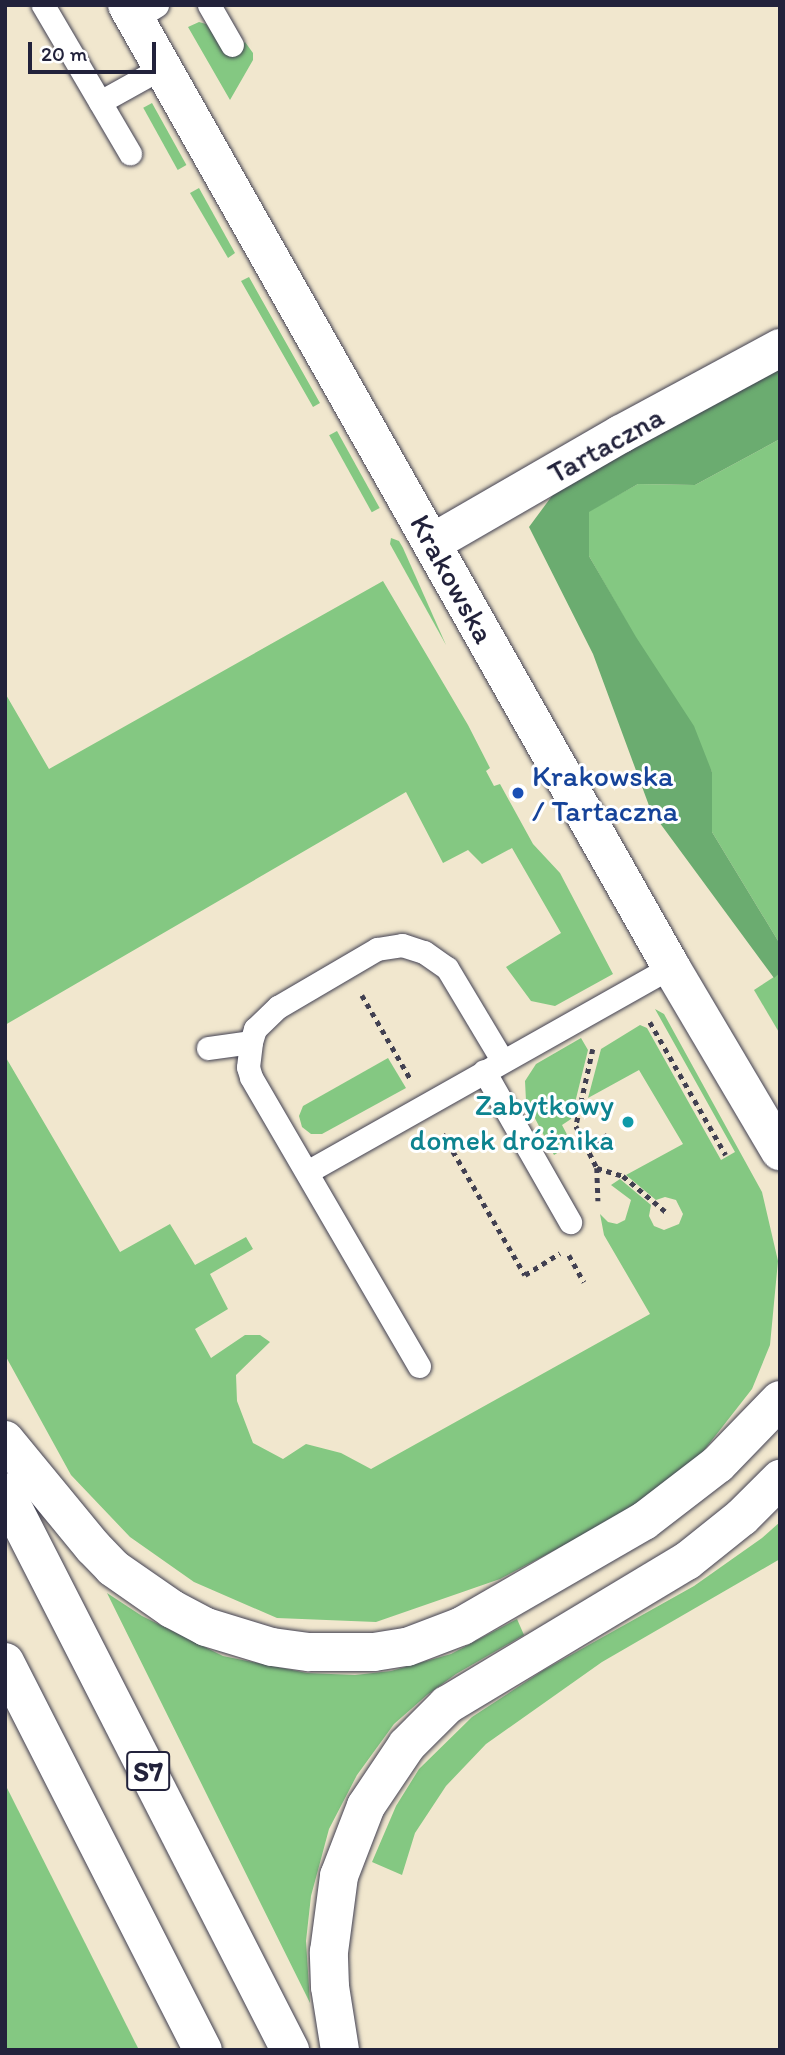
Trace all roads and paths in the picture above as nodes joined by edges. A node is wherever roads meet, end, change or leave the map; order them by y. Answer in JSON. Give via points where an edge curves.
{"nodes":[{"id":1,"x":43,"y":5,"type":"edge"},
{"id":2,"x":209,"y":5,"type":"edge"},
{"id":3,"x":140,"y":10,"type":"edge"},
{"id":4,"x":232,"y":45,"type":"dead end"},
{"id":5,"x":162,"y":68,"type":"junction"},
{"id":6,"x":100,"y":102,"type":"junction"},
{"id":7,"x":130,"y":152,"type":"dead end"},
{"id":8,"x":780,"y":348,"type":"edge"},
{"id":9,"x":432,"y":543,"type":"junction"},
{"id":10,"x":671,"y":967,"type":"junction"},
{"id":11,"x":639,"y":1018,"type":"dead end"},
{"id":12,"x":251,"y":1042,"type":"junction"},
{"id":13,"x":208,"y":1048,"type":"dead end"},
{"id":14,"x":493,"y":1066,"type":"junction"},
{"id":15,"x":607,"y":1135,"type":"dead end"},
{"id":16,"x":587,"y":1149,"type":"dead end"},
{"id":17,"x":780,"y":1151,"type":"edge"},
{"id":18,"x":726,"y":1155,"type":"dead end"},
{"id":19,"x":597,"y":1168,"type":"dead end"},
{"id":20,"x":307,"y":1172,"type":"junction"},
{"id":21,"x":666,"y":1212,"type":"dead end"},
{"id":22,"x":570,"y":1222,"type":"dead end"},
{"id":23,"x":566,"y":1250,"type":"dead end"},
{"id":24,"x":584,"y":1282,"type":"dead end"},
{"id":25,"x":419,"y":1366,"type":"dead end"},
{"id":26,"x":780,"y":1400,"type":"edge"},
{"id":27,"x":5,"y":1440,"type":"edge"},
{"id":28,"x":780,"y":1479,"type":"edge"},
{"id":29,"x":5,"y":1492,"type":"edge"},
{"id":30,"x":5,"y":1662,"type":"edge"},
{"id":31,"x":203,"y":2050,"type":"edge"},
{"id":32,"x":290,"y":2050,"type":"edge"},
{"id":33,"x":340,"y":2050,"type":"edge"}],
"edges":[{"from":1,"to":6,"type":"lane"},
{"from":2,"to":4,"type":"lane"},
{"from":3,"to":5,"type":"main road","name":"Krakowska"},
{"from":5,"to":6,"type":"lane"},
{"from":5,"to":9,"type":"main road","name":"Krakowska"},
{"from":6,"to":7,"type":"lane"},
{"from":8,"to":9,"type":"main road","name":"Tartaczna"},
{"from":9,"to":10,"type":"main road","name":"Krakowska"},
{"from":10,"to":14,"type":"lane"},
{"from":10,"to":17,"type":"main road","name":"Krakowska"},
{"from":11,"to":18,"type":"path","via":[[652,1023]]},
{"from":12,"to":13,"type":"lane"},
{"from":12,"to":14,"type":"lane","via":[[255,1029],[278,1007],[377,948],[401,945],[447,968]]},
{"from":12,"to":20,"type":"lane","via":[[251,1077]]},
{"from":14,"to":20,"type":"lane"},
{"from":14,"to":22,"type":"lane"},
{"from":15,"to":16,"type":"path"},
{"from":19,"to":21,"type":"path","via":[[623,1176]]},
{"from":20,"to":25,"type":"lane"},
{"from":23,"to":24,"type":"path"},
{"from":26,"to":27,"type":"main road","via":[[718,1464],[644,1521],[463,1626],[407,1647],[374,1652],[272,1647],[206,1627],[172,1609],[113,1568]]},
{"from":28,"to":33,"type":"main road","via":[[687,1561],[447,1705],[407,1745],[366,1806],[339,1876],[329,1951]]},
{"from":29,"to":32,"type":"main road","number":"S7"},
{"from":30,"to":31,"type":"main road"}]}
